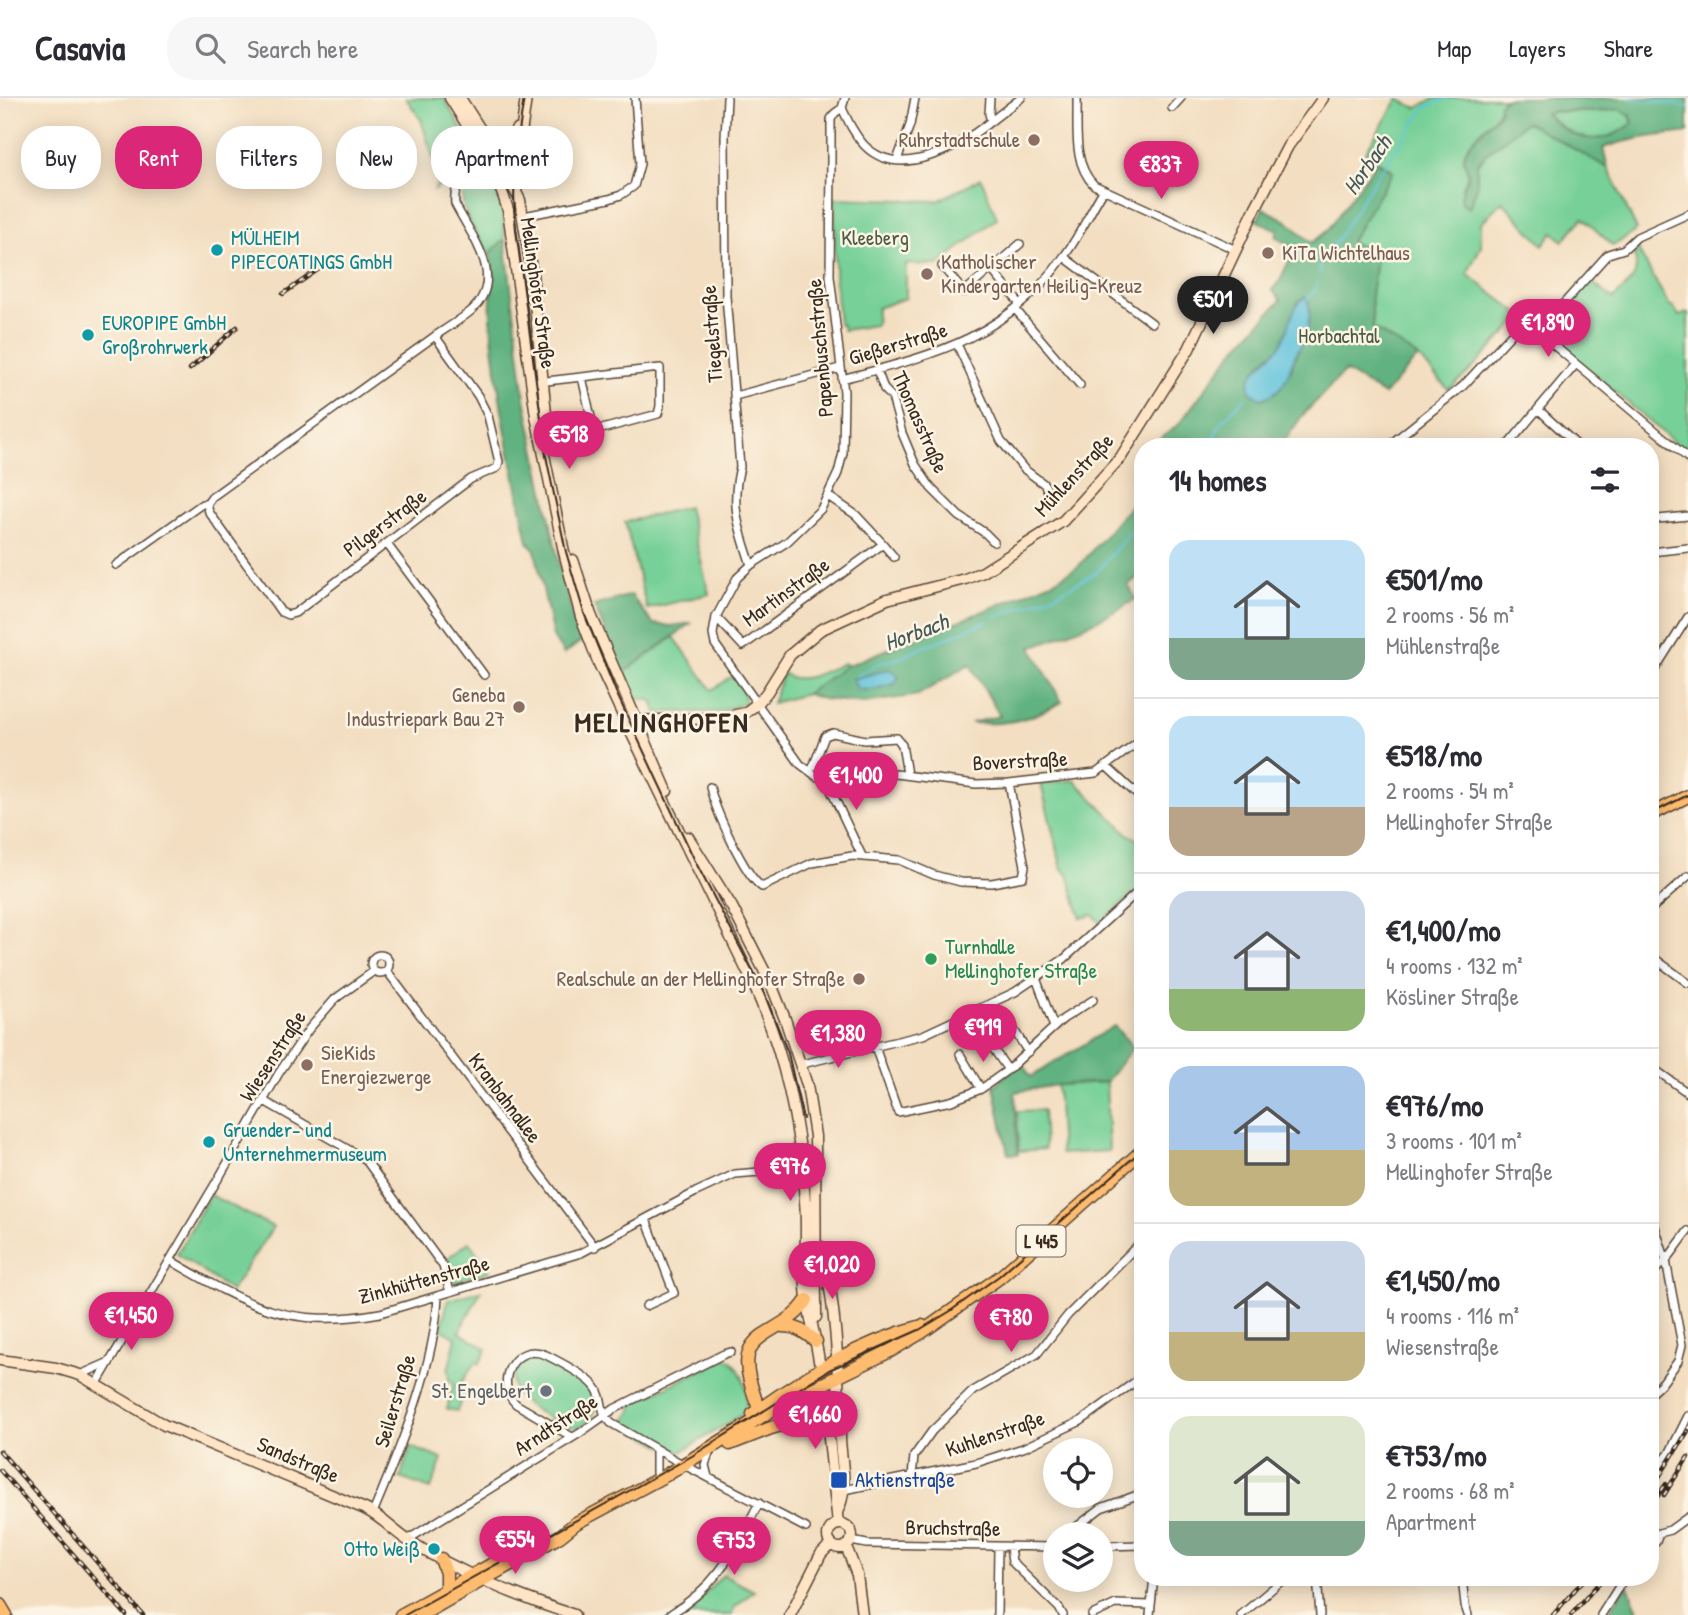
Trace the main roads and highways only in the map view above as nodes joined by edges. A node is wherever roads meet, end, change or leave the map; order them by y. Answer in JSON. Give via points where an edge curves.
{"nodes":[{"id":1,"x":450,"y":98,"type":"edge"},
{"id":2,"x":460,"y":98,"type":"edge"},
{"id":3,"x":526,"y":98,"type":"edge"},
{"id":4,"x":1323,"y":98,"type":"edge"},
{"id":5,"x":523,"y":111,"type":"junction"},
{"id":6,"x":467,"y":126,"type":"edge"},
{"id":7,"x":475,"y":126,"type":"edge"},
{"id":8,"x":517,"y":126,"type":"edge"},
{"id":9,"x":501,"y":189,"type":"edge"},
{"id":10,"x":517,"y":190,"type":"joint"},
{"id":11,"x":536,"y":382,"type":"junction"},
{"id":12,"x":631,"y":721,"type":"junction"},
{"id":13,"x":1688,"y":796,"type":"edge"},
{"id":14,"x":1659,"y":810,"type":"edge"},
{"id":15,"x":706,"y":877,"type":"junction"},
{"id":16,"x":800,"y":1151,"type":"junction"},
{"id":17,"x":1134,"y":1158,"type":"edge"},
{"id":18,"x":816,"y":1169,"type":"junction"},
{"id":19,"x":816,"y":1230,"type":"junction"},
{"id":20,"x":807,"y":1300,"type":"junction"},
{"id":21,"x":933,"y":1324,"type":"junction"},
{"id":22,"x":782,"y":1326,"type":"junction"},
{"id":23,"x":837,"y":1338,"type":"junction"},
{"id":24,"x":816,"y":1341,"type":"junction"},
{"id":25,"x":859,"y":1348,"type":"junction"},
{"id":26,"x":838,"y":1358,"type":"junction"},
{"id":27,"x":0,"y":1360,"type":"edge"},
{"id":28,"x":819,"y":1361,"type":"dead end"},
{"id":29,"x":748,"y":1376,"type":"junction"},
{"id":30,"x":839,"y":1376,"type":"junction"},
{"id":31,"x":824,"y":1391,"type":"dead end"},
{"id":32,"x":779,"y":1394,"type":"junction"},
{"id":33,"x":827,"y":1412,"type":"junction"},
{"id":34,"x":761,"y":1413,"type":"junction"},
{"id":35,"x":802,"y":1419,"type":"junction"},
{"id":36,"x":829,"y":1430,"type":"junction"},
{"id":37,"x":710,"y":1450,"type":"junction"},
{"id":38,"x":681,"y":1464,"type":"junction"},
{"id":39,"x":631,"y":1492,"type":"junction"},
{"id":40,"x":837,"y":1512,"type":"junction"},
{"id":41,"x":838,"y":1524,"type":"junction"},
{"id":42,"x":831,"y":1544,"type":"junction"},
{"id":43,"x":848,"y":1544,"type":"junction"},
{"id":44,"x":441,"y":1559,"type":"junction"},
{"id":45,"x":479,"y":1577,"type":"junction"},
{"id":46,"x":446,"y":1590,"type":"junction"},
{"id":47,"x":0,"y":1605,"type":"edge"},
{"id":48,"x":6,"y":1615,"type":"edge"},
{"id":49,"x":401,"y":1615,"type":"edge"},
{"id":50,"x":421,"y":1615,"type":"edge"},
{"id":51,"x":573,"y":1615,"type":"edge"},
{"id":52,"x":790,"y":1615,"type":"edge"},
{"id":53,"x":862,"y":1615,"type":"edge"}],
"edges":[{"from":1,"to":6,"type":"main road"},
{"from":2,"to":7,"type":"main road"},
{"from":3,"to":5,"type":"main road","name":"Mellinghofer Straße"},
{"from":4,"to":12,"type":"main road","name":"Mühlenstraße","via":[[1288,146],[1196,336],[1128,447],[1063,522],[983,572],[887,599],[820,630],[790,655],[758,703],[745,713]]},
{"from":5,"to":8,"type":"main road","name":"Mellinghofer Straße"},
{"from":5,"to":10,"type":"main road","name":"Mellinghofer Straße"},
{"from":9,"to":11,"type":"main road","name":"Mellinghofer Straße"},
{"from":10,"to":11,"type":"main road","name":"Mellinghofer Straße","via":[[536,313]]},
{"from":11,"to":12,"type":"main road","name":"Mellinghofer Straße","via":[[572,585],[590,640]]},
{"from":12,"to":15,"type":"main road","name":"Mellinghofer Straße"},
{"from":13,"to":14,"type":"main road"},
{"from":15,"to":16,"type":"main road","name":"Mellinghofer Straße","via":[[770,1021],[786,1072]]},
{"from":15,"to":18,"type":"main road","name":"Mellinghofer Straße","via":[[733,910],[771,984],[802,1064],[812,1111]]},
{"from":16,"to":18,"type":"main road"},
{"from":16,"to":20,"type":"main road","name":"Mellinghofer Straße"},
{"from":17,"to":21,"type":"main road","number":"L 445","via":[[1000,1277]]},
{"from":18,"to":19,"type":"main road","name":"Mellinghofer Straße"},
{"from":19,"to":23,"type":"main road"},
{"from":19,"to":24,"type":"main road","name":"Mellinghofer Straße"},
{"from":20,"to":22,"type":"main road"},
{"from":20,"to":24,"type":"main road","name":"Mellinghofer Straße"},
{"from":21,"to":25,"type":"main road","number":"L 445"},
{"from":21,"to":30,"type":"main road","number":"L 445","via":[[890,1352]]},
{"from":22,"to":24,"type":"main road","via":[[802,1329]]},
{"from":22,"to":29,"type":"main road","via":[[752,1344],[746,1358]]},
{"from":23,"to":25,"type":"main road"},
{"from":23,"to":26,"type":"main road"},
{"from":24,"to":28,"type":"main road"},
{"from":25,"to":26,"type":"main road","number":"L 445"},
{"from":26,"to":30,"type":"main road"},
{"from":26,"to":32,"type":"main road","number":"L 445"},
{"from":27,"to":44,"type":"main road","name":"Sandstraße","via":[[79,1375],[164,1425],[373,1513]]},
{"from":29,"to":32,"type":"main road","via":[[761,1388]]},
{"from":29,"to":34,"type":"main road"},
{"from":30,"to":34,"type":"main road","number":"L 445"},
{"from":30,"to":40,"type":"main road","via":[[844,1490]]},
{"from":31,"to":33,"type":"main road"},
{"from":32,"to":34,"type":"main road","number":"L 445"},
{"from":33,"to":35,"type":"main road"},
{"from":33,"to":36,"type":"main road"},
{"from":34,"to":37,"type":"main road","number":"L 445"},
{"from":34,"to":38,"type":"main road","number":"L 445"},
{"from":35,"to":36,"type":"main road"},
{"from":35,"to":37,"type":"main road"},
{"from":36,"to":40,"type":"main road"},
{"from":37,"to":38,"type":"main road","number":"L 445"},
{"from":38,"to":39,"type":"main road","number":"L 445"},
{"from":38,"to":39,"type":"main road","number":"L 445"},
{"from":39,"to":45,"type":"main road","number":"L 445","via":[[554,1530]]},
{"from":40,"to":41,"type":"main road"},
{"from":41,"to":42,"type":"main road","via":[[829,1531]]},
{"from":41,"to":43,"type":"main road","via":[[851,1533]]},
{"from":42,"to":43,"type":"main road","via":[[839,1548]]},
{"from":42,"to":52,"type":"main road","via":[[821,1554]]},
{"from":43,"to":53,"type":"main road"},
{"from":44,"to":45,"type":"main road","name":"Sandstraße"},
{"from":44,"to":46,"type":"main road"},
{"from":45,"to":46,"type":"main road","number":"L 445"},
{"from":45,"to":50,"type":"main road","number":"L 445"},
{"from":45,"to":51,"type":"main road","name":"Sandstraße"},
{"from":46,"to":49,"type":"main road","number":"L 445"},
{"from":47,"to":48,"type":"main road"}]}
